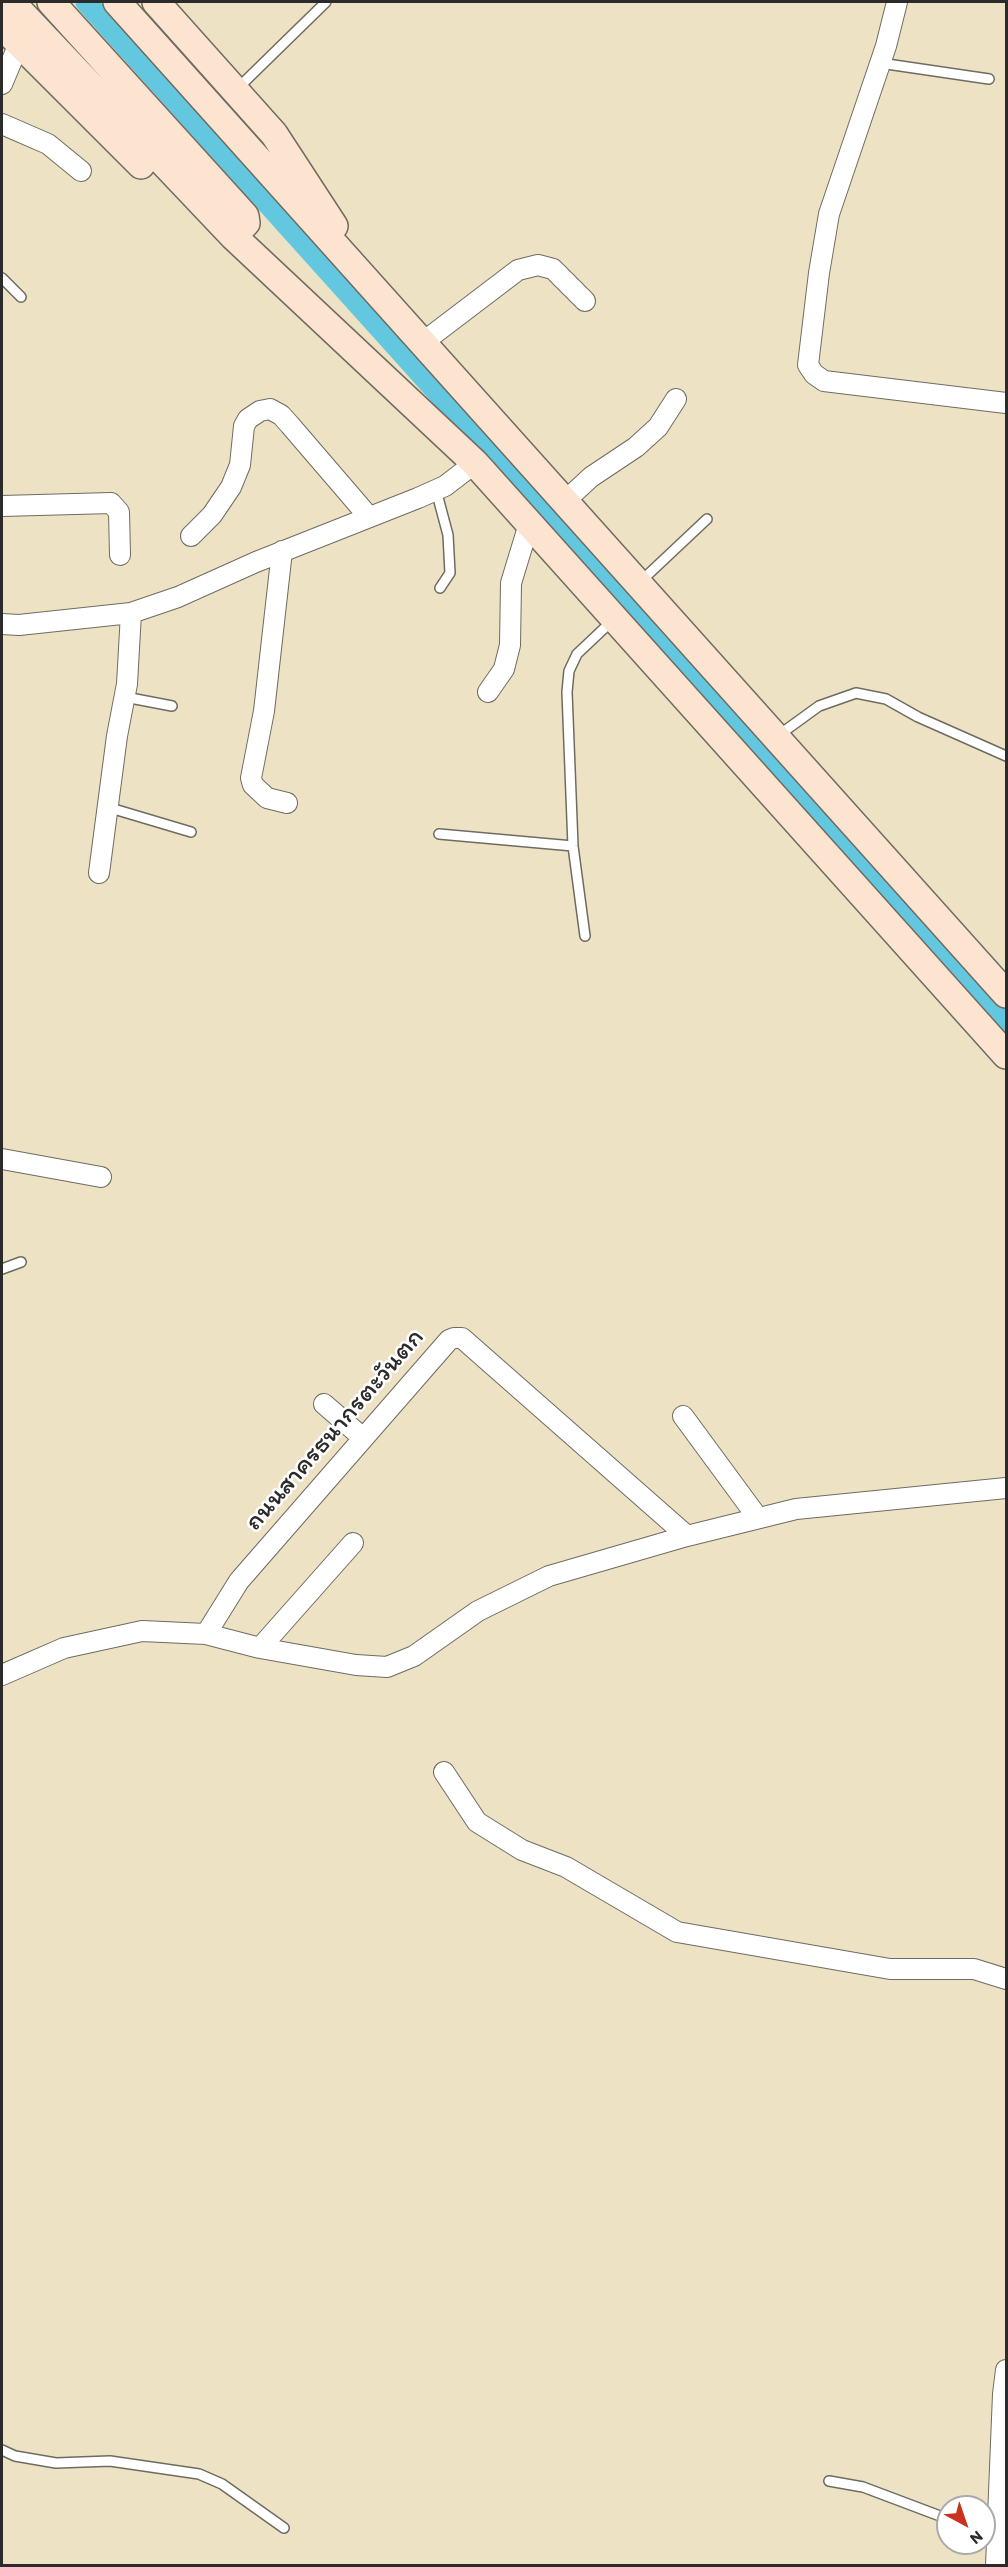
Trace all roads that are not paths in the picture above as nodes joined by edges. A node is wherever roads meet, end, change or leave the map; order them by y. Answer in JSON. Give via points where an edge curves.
{"nodes":[{"id":1,"x":51,"y":2,"type":"edge"},
{"id":2,"x":117,"y":2,"type":"edge"},
{"id":3,"x":156,"y":2,"type":"edge"},
{"id":4,"x":326,"y":2,"type":"edge"},
{"id":5,"x":897,"y":2,"type":"edge"},
{"id":6,"x":15,"y":23,"type":"edge"},
{"id":7,"x":880,"y":63,"type":"junction"},
{"id":8,"x":988,"y":79,"type":"dead end"},
{"id":9,"x":2,"y":84,"type":"edge"},
{"id":10,"x":236,"y":91,"type":"junction"},
{"id":11,"x":2,"y":124,"type":"edge"},
{"id":12,"x":81,"y":171,"type":"dead end"},
{"id":13,"x":233,"y":236,"type":"junction"},
{"id":14,"x":268,"y":270,"type":"junction"},
{"id":15,"x":2,"y":278,"type":"edge"},
{"id":16,"x":377,"y":294,"type":"junction"},
{"id":17,"x":21,"y":297,"type":"dead end"},
{"id":18,"x":585,"y":301,"type":"dead end"},
{"id":19,"x":422,"y":343,"type":"junction"},
{"id":20,"x":676,"y":399,"type":"dead end"},
{"id":21,"x":1006,"y":403,"type":"edge"},
{"id":22,"x":475,"y":463,"type":"junction"},
{"id":23,"x":436,"y":490,"type":"junction"},
{"id":24,"x":564,"y":502,"type":"junction"},
{"id":25,"x":2,"y":506,"type":"edge"},
{"id":26,"x":369,"y":517,"type":"junction"},
{"id":27,"x":707,"y":519,"type":"dead end"},
{"id":28,"x":529,"y":524,"type":"junction"},
{"id":29,"x":191,"y":536,"type":"dead end"},
{"id":30,"x":282,"y":551,"type":"junction"},
{"id":31,"x":120,"y":555,"type":"dead end"},
{"id":32,"x":639,"y":584,"type":"junction"},
{"id":33,"x":440,"y":588,"type":"dead end"},
{"id":34,"x":131,"y":613,"type":"junction"},
{"id":35,"x":615,"y":619,"type":"junction"},
{"id":36,"x":2,"y":624,"type":"edge"},
{"id":37,"x":488,"y":692,"type":"dead end"},
{"id":38,"x":125,"y":697,"type":"junction"},
{"id":39,"x":172,"y":706,"type":"dead end"},
{"id":40,"x":776,"y":737,"type":"junction"},
{"id":41,"x":1006,"y":756,"type":"edge"},
{"id":42,"x":287,"y":803,"type":"dead end"},
{"id":43,"x":107,"y":807,"type":"junction"},
{"id":44,"x":191,"y":832,"type":"dead end"},
{"id":45,"x":439,"y":834,"type":"dead end"},
{"id":46,"x":573,"y":846,"type":"junction"},
{"id":47,"x":99,"y":873,"type":"dead end"},
{"id":48,"x":585,"y":936,"type":"dead end"},
{"id":49,"x":1006,"y":994,"type":"edge"},
{"id":50,"x":1006,"y":1055,"type":"edge"},
{"id":51,"x":2,"y":1159,"type":"edge"},
{"id":52,"x":100,"y":1177,"type":"dead end"},
{"id":53,"x":21,"y":1262,"type":"dead end"},
{"id":54,"x":2,"y":1269,"type":"edge"},
{"id":55,"x":324,"y":1404,"type":"dead end"},
{"id":56,"x":683,"y":1416,"type":"dead end"},
{"id":57,"x":363,"y":1438,"type":"junction"},
{"id":58,"x":1006,"y":1488,"type":"edge"},
{"id":59,"x":758,"y":1518,"type":"junction"},
{"id":60,"x":687,"y":1536,"type":"junction"},
{"id":61,"x":353,"y":1543,"type":"dead end"},
{"id":62,"x":206,"y":1634,"type":"junction"},
{"id":63,"x":260,"y":1648,"type":"junction"},
{"id":64,"x":2,"y":1675,"type":"edge"},
{"id":65,"x":444,"y":1772,"type":"dead end"},
{"id":66,"x":1006,"y":1978,"type":"edge"},
{"id":67,"x":1006,"y":2370,"type":"edge"},
{"id":68,"x":1005,"y":2394,"type":"edge"},
{"id":69,"x":2,"y":2450,"type":"edge"},
{"id":70,"x":829,"y":2481,"type":"dead end"},
{"id":71,"x":995,"y":2495,"type":"edge"},
{"id":72,"x":936,"y":2514,"type":"edge"},
{"id":73,"x":284,"y":2528,"type":"dead end"}],
"edges":[{"from":1,"to":13,"type":"street","via":[[245,216],[246,224]]},
{"from":2,"to":16,"type":"street"},
{"from":3,"to":10,"type":"street"},
{"from":4,"to":10,"type":"lane"},
{"from":5,"to":7,"type":"street"},
{"from":6,"to":9,"type":"street"},
{"from":6,"to":13,"type":"street"},
{"from":6,"to":14,"type":"street","via":[[218,242]]},
{"from":7,"to":8,"type":"lane"},
{"from":7,"to":21,"type":"street","via":[[829,214],[808,365],[824,381]]},
{"from":10,"to":16,"type":"street","via":[[274,134]]},
{"from":11,"to":12,"type":"street","via":[[48,144]]},
{"from":13,"to":14,"type":"street"},
{"from":14,"to":22,"type":"street"},
{"from":15,"to":17,"type":"lane"},
{"from":16,"to":19,"type":"street"},
{"from":18,"to":19,"type":"street","via":[[553,269],[538,265],[518,270]]},
{"from":19,"to":24,"type":"street"},
{"from":20,"to":24,"type":"street","via":[[658,427]]},
{"from":22,"to":23,"type":"street"},
{"from":22,"to":28,"type":"street"},
{"from":23,"to":26,"type":"street"},
{"from":23,"to":33,"type":"lane","via":[[448,536],[450,573]]},
{"from":24,"to":32,"type":"street"},
{"from":25,"to":31,"type":"street","via":[[111,503],[119,512]]},
{"from":26,"to":29,"type":"street","via":[[290,424],[270,409],[248,419],[240,465],[231,487]]},
{"from":26,"to":30,"type":"street"},
{"from":27,"to":32,"type":"lane"},
{"from":28,"to":35,"type":"street"},
{"from":28,"to":37,"type":"street","via":[[512,583],[510,645],[504,669]]},
{"from":30,"to":34,"type":"street","via":[[178,597]]},
{"from":30,"to":42,"type":"street","via":[[269,678],[251,778],[267,798]]},
{"from":32,"to":40,"type":"street"},
{"from":34,"to":36,"type":"street"},
{"from":34,"to":38,"type":"street"},
{"from":35,"to":46,"type":"lane","via":[[577,654],[569,671]]},
{"from":35,"to":50,"type":"street"},
{"from":38,"to":39,"type":"lane"},
{"from":38,"to":43,"type":"street"},
{"from":40,"to":41,"type":"lane","via":[[819,706],[856,693],[886,699]]},
{"from":40,"to":49,"type":"street"},
{"from":43,"to":44,"type":"lane"},
{"from":43,"to":47,"type":"street"},
{"from":45,"to":46,"type":"lane"},
{"from":46,"to":48,"type":"lane"},
{"from":51,"to":52,"type":"street"},
{"from":53,"to":54,"type":"lane"},
{"from":55,"to":57,"type":"street"},
{"from":56,"to":59,"type":"street"},
{"from":57,"to":60,"type":"street","name":"ถนนสาครธนากรตะวันตก","via":[[449,1340],[462,1338]]},
{"from":57,"to":62,"type":"street","name":"ถนนสาครธนากรตะวันตก","via":[[239,1581]]},
{"from":58,"to":59,"type":"street","via":[[795,1509]]},
{"from":59,"to":60,"type":"street"},
{"from":60,"to":63,"type":"street","via":[[549,1576],[478,1611],[414,1656],[387,1667]]},
{"from":61,"to":63,"type":"street"},
{"from":62,"to":63,"type":"street"},
{"from":62,"to":64,"type":"street","via":[[142,1631],[64,1648]]},
{"from":65,"to":66,"type":"street","via":[[477,1822],[522,1850],[566,1867],[676,1932],[890,1969],[974,1969]]},
{"from":67,"to":68,"type":"street"},
{"from":68,"to":71,"type":"street"},
{"from":69,"to":73,"type":"lane","via":[[56,2463],[110,2461],[199,2474],[222,2484]]},
{"from":70,"to":72,"type":"lane","via":[[863,2487]]}]}
